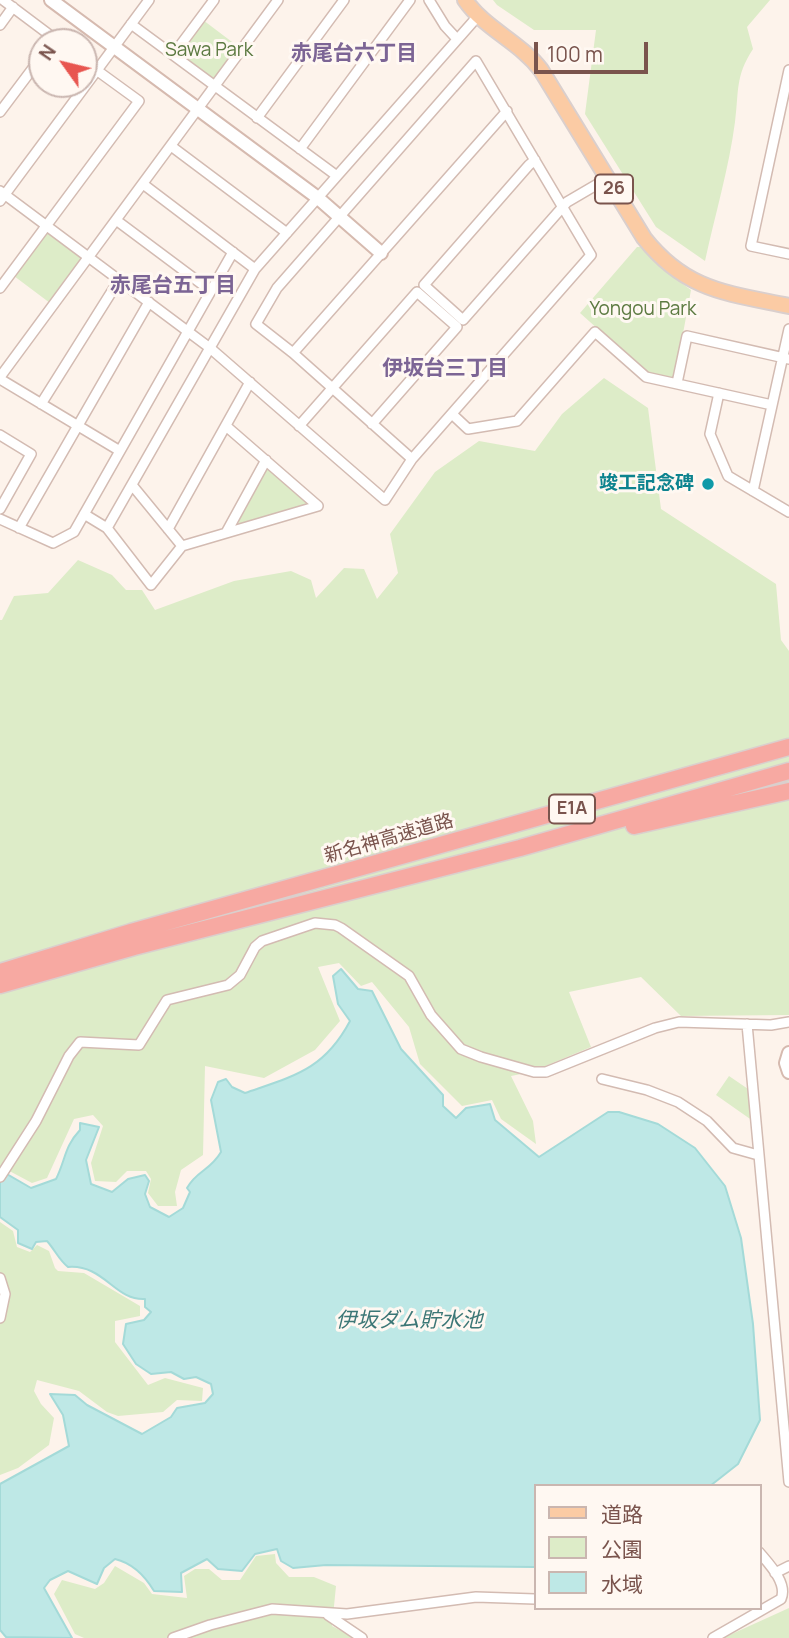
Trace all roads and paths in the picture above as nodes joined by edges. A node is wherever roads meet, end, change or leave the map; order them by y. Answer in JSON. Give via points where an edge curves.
{"nodes":[{"id":1,"x":3,"y":0,"type":"edge"},
{"id":2,"x":51,"y":0,"type":"edge"},
{"id":3,"x":149,"y":0,"type":"edge"},
{"id":4,"x":214,"y":0,"type":"edge"},
{"id":5,"x":278,"y":0,"type":"edge"},
{"id":6,"x":344,"y":0,"type":"edge"},
{"id":7,"x":410,"y":0,"type":"edge"},
{"id":8,"x":429,"y":0,"type":"edge"},
{"id":9,"x":466,"y":0,"type":"edge"},
{"id":10,"x":13,"y":7,"type":"junction"},
{"id":11,"x":478,"y":16,"type":"junction"},
{"id":12,"x":0,"y":24,"type":"edge"},
{"id":13,"x":131,"y":24,"type":"junction"},
{"id":14,"x":39,"y":28,"type":"edge"},
{"id":15,"x":457,"y":39,"type":"junction"},
{"id":16,"x":114,"y":47,"type":"junction"},
{"id":17,"x":173,"y":55,"type":"junction"},
{"id":18,"x":98,"y":69,"type":"edge"},
{"id":19,"x":789,"y":70,"type":"edge"},
{"id":20,"x":98,"y":71,"type":"edge"},
{"id":21,"x":28,"y":74,"type":"edge"},
{"id":22,"x":215,"y":87,"type":"junction"},
{"id":23,"x":76,"y":98,"type":"edge"},
{"id":24,"x":198,"y":109,"type":"junction"},
{"id":25,"x":507,"y":111,"type":"junction"},
{"id":26,"x":0,"y":112,"type":"edge"},
{"id":27,"x":257,"y":118,"type":"junction"},
{"id":28,"x":171,"y":146,"type":"junction"},
{"id":29,"x":300,"y":149,"type":"junction"},
{"id":30,"x":535,"y":160,"type":"junction"},
{"id":31,"x":337,"y":176,"type":"junction"},
{"id":32,"x":608,"y":178,"type":"junction"},
{"id":33,"x":143,"y":184,"type":"junction"},
{"id":34,"x":2,"y":196,"type":"edge"},
{"id":35,"x":318,"y":198,"type":"junction"},
{"id":36,"x":563,"y":207,"type":"junction"},
{"id":37,"x":339,"y":216,"type":"junction"},
{"id":38,"x":116,"y":220,"type":"junction"},
{"id":39,"x":46,"y":225,"type":"junction"},
{"id":40,"x":287,"y":233,"type":"junction"},
{"id":41,"x":233,"y":252,"type":"junction"},
{"id":42,"x":381,"y":253,"type":"junction"},
{"id":43,"x":789,"y":254,"type":"edge"},
{"id":44,"x":89,"y":257,"type":"junction"},
{"id":45,"x":255,"y":269,"type":"junction"},
{"id":46,"x":119,"y":279,"type":"junction"},
{"id":47,"x":0,"y":288,"type":"edge"},
{"id":48,"x":211,"y":291,"type":"junction"},
{"id":49,"x":149,"y":302,"type":"junction"},
{"id":50,"x":789,"y":306,"type":"edge"},
{"id":51,"x":789,"y":329,"type":"edge"},
{"id":52,"x":188,"y":331,"type":"junction"},
{"id":53,"x":210,"y":348,"type":"junction"},
{"id":54,"x":293,"y":354,"type":"junction"},
{"id":55,"x":786,"y":358,"type":"edge"},
{"id":56,"x":0,"y":378,"type":"edge"},
{"id":57,"x":250,"y":382,"type":"junction"},
{"id":58,"x":677,"y":383,"type":"junction"},
{"id":59,"x":332,"y":389,"type":"junction"},
{"id":60,"x":719,"y":393,"type":"junction"},
{"id":61,"x":41,"y":404,"type":"junction"},
{"id":62,"x":772,"y":405,"type":"junction"},
{"id":63,"x":452,"y":414,"type":"junction"},
{"id":64,"x":372,"y":424,"type":"junction"},
{"id":65,"x":78,"y":426,"type":"junction"},
{"id":66,"x":226,"y":426,"type":"junction"},
{"id":67,"x":299,"y":426,"type":"junction"},
{"id":68,"x":0,"y":435,"type":"edge"},
{"id":69,"x":120,"y":452,"type":"junction"},
{"id":70,"x":412,"y":459,"type":"junction"},
{"id":71,"x":267,"y":460,"type":"junction"},
{"id":72,"x":132,"y":485,"type":"junction"},
{"id":73,"x":753,"y":491,"type":"junction"},
{"id":74,"x":0,"y":509,"type":"edge"},
{"id":75,"x":789,"y":512,"type":"edge"},
{"id":76,"x":84,"y":514,"type":"junction"},
{"id":77,"x":0,"y":519,"type":"edge"},
{"id":78,"x":19,"y":528,"type":"junction"},
{"id":79,"x":107,"y":528,"type":"junction"},
{"id":80,"x":168,"y":529,"type":"junction"},
{"id":81,"x":226,"y":533,"type":"junction"},
{"id":82,"x":182,"y":546,"type":"junction"},
{"id":83,"x":789,"y":747,"type":"edge"},
{"id":84,"x":789,"y":771,"type":"edge"},
{"id":85,"x":789,"y":792,"type":"edge"},
{"id":86,"x":520,"y":848,"type":"junction"},
{"id":87,"x":0,"y":972,"type":"edge"},
{"id":88,"x":0,"y":985,"type":"edge"},
{"id":89,"x":789,"y":1022,"type":"edge"},
{"id":90,"x":747,"y":1024,"type":"junction"},
{"id":91,"x":789,"y":1053,"type":"edge"},
{"id":92,"x":789,"y":1072,"type":"edge"},
{"id":93,"x":602,"y":1079,"type":"dead end"},
{"id":94,"x":758,"y":1155,"type":"junction"},
{"id":95,"x":0,"y":1177,"type":"edge"},
{"id":96,"x":0,"y":1278,"type":"edge"},
{"id":97,"x":0,"y":1318,"type":"edge"},
{"id":98,"x":789,"y":1482,"type":"edge"},
{"id":99,"x":761,"y":1555,"type":"edge"},
{"id":100,"x":789,"y":1566,"type":"edge"},
{"id":101,"x":775,"y":1573,"type":"junction"},
{"id":102,"x":534,"y":1599,"type":"edge"},
{"id":103,"x":327,"y":1614,"type":"junction"},
{"id":104,"x":173,"y":1638,"type":"edge"},
{"id":105,"x":362,"y":1638,"type":"edge"},
{"id":106,"x":713,"y":1638,"type":"edge"}],
"edges":[{"from":1,"to":10,"type":"street"},
{"from":2,"to":16,"type":"street"},
{"from":3,"to":13,"type":"street"},
{"from":4,"to":17,"type":"street"},
{"from":5,"to":22,"type":"street"},
{"from":6,"to":27,"type":"street"},
{"from":7,"to":29,"type":"street"},
{"from":8,"to":15,"type":"street"},
{"from":9,"to":11,"type":"main road","number":"26"},
{"from":10,"to":12,"type":"street"},
{"from":10,"to":14,"type":"street"},
{"from":11,"to":15,"type":"street"},
{"from":11,"to":32,"type":"main road","number":"26","via":[[535,62]]},
{"from":13,"to":16,"type":"street"},
{"from":13,"to":17,"type":"street"},
{"from":15,"to":31,"type":"street"},
{"from":16,"to":18,"type":"street"},
{"from":16,"to":24,"type":"street"},
{"from":17,"to":22,"type":"street"},
{"from":19,"to":43,"type":"street","via":[[751,246]]},
{"from":20,"to":39,"type":"street","via":[[139,101]]},
{"from":21,"to":26,"type":"street"},
{"from":22,"to":24,"type":"street"},
{"from":22,"to":27,"type":"street"},
{"from":23,"to":34,"type":"street"},
{"from":24,"to":28,"type":"street"},
{"from":24,"to":35,"type":"street"},
{"from":25,"to":30,"type":"street"},
{"from":25,"to":37,"type":"street","via":[[476,61]]},
{"from":25,"to":42,"type":"street"},
{"from":27,"to":29,"type":"street"},
{"from":28,"to":33,"type":"street"},
{"from":28,"to":40,"type":"street"},
{"from":29,"to":31,"type":"street"},
{"from":30,"to":36,"type":"street"},
{"from":30,"to":36,"type":"street","via":[[424,285],[463,320]]},
{"from":31,"to":35,"type":"street"},
{"from":32,"to":36,"type":"street"},
{"from":32,"to":50,"type":"main road","number":"26","via":[[644,238],[675,270],[718,291]]},
{"from":33,"to":38,"type":"street"},
{"from":33,"to":41,"type":"street"},
{"from":34,"to":39,"type":"street"},
{"from":35,"to":37,"type":"street"},
{"from":35,"to":40,"type":"street"},
{"from":36,"to":63,"type":"street","via":[[591,255]]},
{"from":37,"to":42,"type":"street"},
{"from":37,"to":54,"type":"street","via":[[275,290],[256,324]]},
{"from":38,"to":44,"type":"street"},
{"from":38,"to":48,"type":"street"},
{"from":39,"to":44,"type":"street"},
{"from":39,"to":47,"type":"street"},
{"from":40,"to":45,"type":"street"},
{"from":41,"to":45,"type":"street"},
{"from":41,"to":48,"type":"street"},
{"from":42,"to":54,"type":"street"},
{"from":44,"to":46,"type":"street"},
{"from":44,"to":56,"type":"street"},
{"from":45,"to":53,"type":"street"},
{"from":46,"to":49,"type":"street"},
{"from":46,"to":61,"type":"street"},
{"from":48,"to":52,"type":"street"},
{"from":49,"to":52,"type":"street"},
{"from":49,"to":65,"type":"street"},
{"from":51,"to":55,"type":"street"},
{"from":52,"to":53,"type":"street"},
{"from":52,"to":69,"type":"street"},
{"from":53,"to":57,"type":"street"},
{"from":53,"to":72,"type":"street"},
{"from":54,"to":59,"type":"street"},
{"from":55,"to":58,"type":"street","via":[[687,336]]},
{"from":55,"to":62,"type":"street"},
{"from":56,"to":61,"type":"street"},
{"from":57,"to":66,"type":"street"},
{"from":57,"to":67,"type":"street"},
{"from":58,"to":60,"type":"street"},
{"from":58,"to":63,"type":"street","via":[[646,377],[595,332],[517,421],[468,429]]},
{"from":59,"to":64,"type":"street"},
{"from":59,"to":64,"type":"street","via":[[417,292],[427,300],[457,327]]},
{"from":59,"to":67,"type":"street"},
{"from":60,"to":62,"type":"street"},
{"from":60,"to":73,"type":"street","via":[[710,435],[728,476]]},
{"from":61,"to":65,"type":"street"},
{"from":62,"to":73,"type":"street"},
{"from":63,"to":70,"type":"street"},
{"from":64,"to":70,"type":"street"},
{"from":65,"to":69,"type":"street"},
{"from":65,"to":78,"type":"street"},
{"from":66,"to":71,"type":"street"},
{"from":66,"to":80,"type":"street"},
{"from":67,"to":70,"type":"street","via":[[385,500]]},
{"from":68,"to":74,"type":"street","via":[[31,454]]},
{"from":69,"to":76,"type":"street"},
{"from":71,"to":81,"type":"street"},
{"from":71,"to":81,"type":"street","via":[[318,506]]},
{"from":72,"to":79,"type":"street"},
{"from":72,"to":80,"type":"street"},
{"from":73,"to":75,"type":"street"},
{"from":76,"to":78,"type":"street","via":[[74,532],[53,543]]},
{"from":76,"to":79,"type":"street"},
{"from":77,"to":78,"type":"street"},
{"from":79,"to":82,"type":"street","via":[[151,585]]},
{"from":80,"to":82,"type":"street"},
{"from":81,"to":82,"type":"street"},
{"from":83,"to":87,"type":"highway","name":"新名神高速道路","number":"E1A"},
{"from":84,"to":86,"type":"highway","name":"新名神高速道路","number":"E1A"},
{"from":85,"to":86,"type":"highway"},
{"from":86,"to":88,"type":"highway","name":"新名神高速道路","number":"E1A"},
{"from":89,"to":90,"type":"street"},
{"from":90,"to":94,"type":"street"},
{"from":90,"to":95,"type":"street","via":[[679,1022],[546,1072],[534,1072],[461,1049],[431,1015],[409,976],[341,928],[315,923],[258,944],[240,975],[228,985],[167,1000],[139,1045],[80,1042]]},
{"from":91,"to":92,"type":"street"},
{"from":93,"to":94,"type":"street","via":[[678,1102],[733,1148]]},
{"from":94,"to":98,"type":"street"},
{"from":96,"to":97,"type":"street","via":[[5,1294]]},
{"from":99,"to":101,"type":"street"},
{"from":100,"to":101,"type":"street"},
{"from":101,"to":106,"type":"street","via":[[783,1589],[778,1602]]},
{"from":102,"to":103,"type":"street","via":[[476,1597]]},
{"from":103,"to":104,"type":"street","via":[[272,1609]]},
{"from":103,"to":105,"type":"street"}]}
